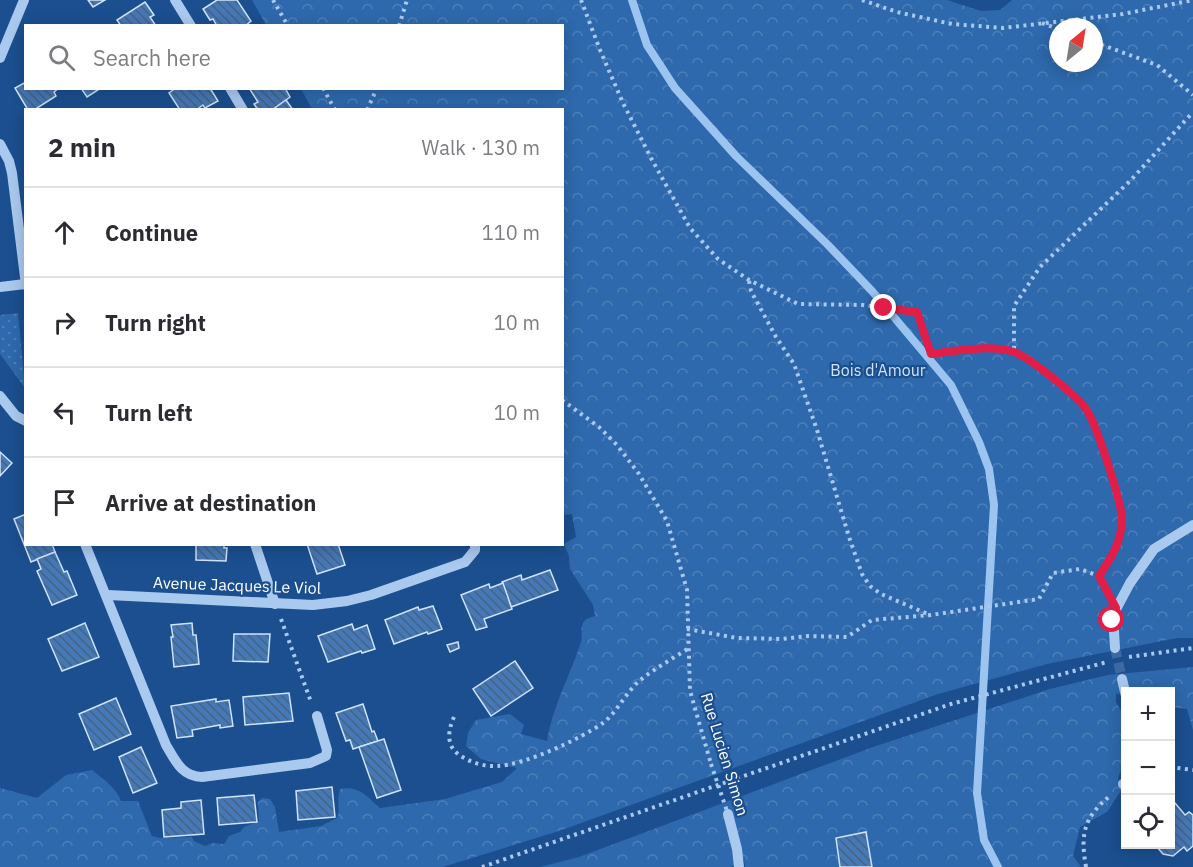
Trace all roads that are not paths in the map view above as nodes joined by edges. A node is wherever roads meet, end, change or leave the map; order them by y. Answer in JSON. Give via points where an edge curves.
{"nodes":[{"id":1,"x":24,"y":0,"type":"edge"},
{"id":2,"x":175,"y":0,"type":"edge"},
{"id":3,"x":190,"y":24,"type":"edge"},
{"id":4,"x":0,"y":58,"type":"edge"},
{"id":5,"x":231,"y":90,"type":"edge"},
{"id":6,"x":242,"y":108,"type":"edge"},
{"id":7,"x":0,"y":144,"type":"edge"},
{"id":8,"x":20,"y":189,"type":"edge"},
{"id":9,"x":24,"y":265,"type":"edge"},
{"id":10,"x":24,"y":284,"type":"edge"},
{"id":11,"x":0,"y":287,"type":"edge"},
{"id":12,"x":0,"y":396,"type":"edge"},
{"id":13,"x":24,"y":420,"type":"edge"},
{"id":14,"x":1193,"y":525,"type":"edge"},
{"id":15,"x":86,"y":546,"type":"edge"},
{"id":16,"x":256,"y":546,"type":"edge"},
{"id":17,"x":475,"y":546,"type":"edge"},
{"id":18,"x":108,"y":595,"type":"junction"},
{"id":19,"x":275,"y":604,"type":"junction"},
{"id":20,"x":1115,"y":648,"type":"tunnel mouth"},
{"id":21,"x":1122,"y":680,"type":"tunnel mouth"},
{"id":22,"x":1123,"y":687,"type":"edge"},
{"id":23,"x":317,"y":716,"type":"road end"},
{"id":24,"x":728,"y":814,"type":"road end"},
{"id":25,"x":740,"y":867,"type":"edge"}],
"edges":[{"from":1,"to":4,"type":"street"},
{"from":2,"to":3,"type":"street"},
{"from":5,"to":6,"type":"street"},
{"from":7,"to":8,"type":"street"},
{"from":8,"to":9,"type":"street"},
{"from":10,"to":11,"type":"street"},
{"from":12,"to":13,"type":"street"},
{"from":14,"to":20,"type":"street","via":[[1154,549],[1116,608],[1112,620]]},
{"from":15,"to":18,"type":"street"},
{"from":16,"to":19,"type":"street"},
{"from":17,"to":19,"type":"street","name":"Avenue Jacques Le Viol","via":[[465,562],[371,595],[313,605]]},
{"from":18,"to":19,"type":"street","name":"Avenue Jacques Le Viol"},
{"from":18,"to":23,"type":"street","via":[[166,745],[188,775],[202,777],[323,759],[327,750]]},
{"from":21,"to":22,"type":"street"},
{"from":24,"to":25,"type":"street","name":"Rue Lucien Simon"}]}
